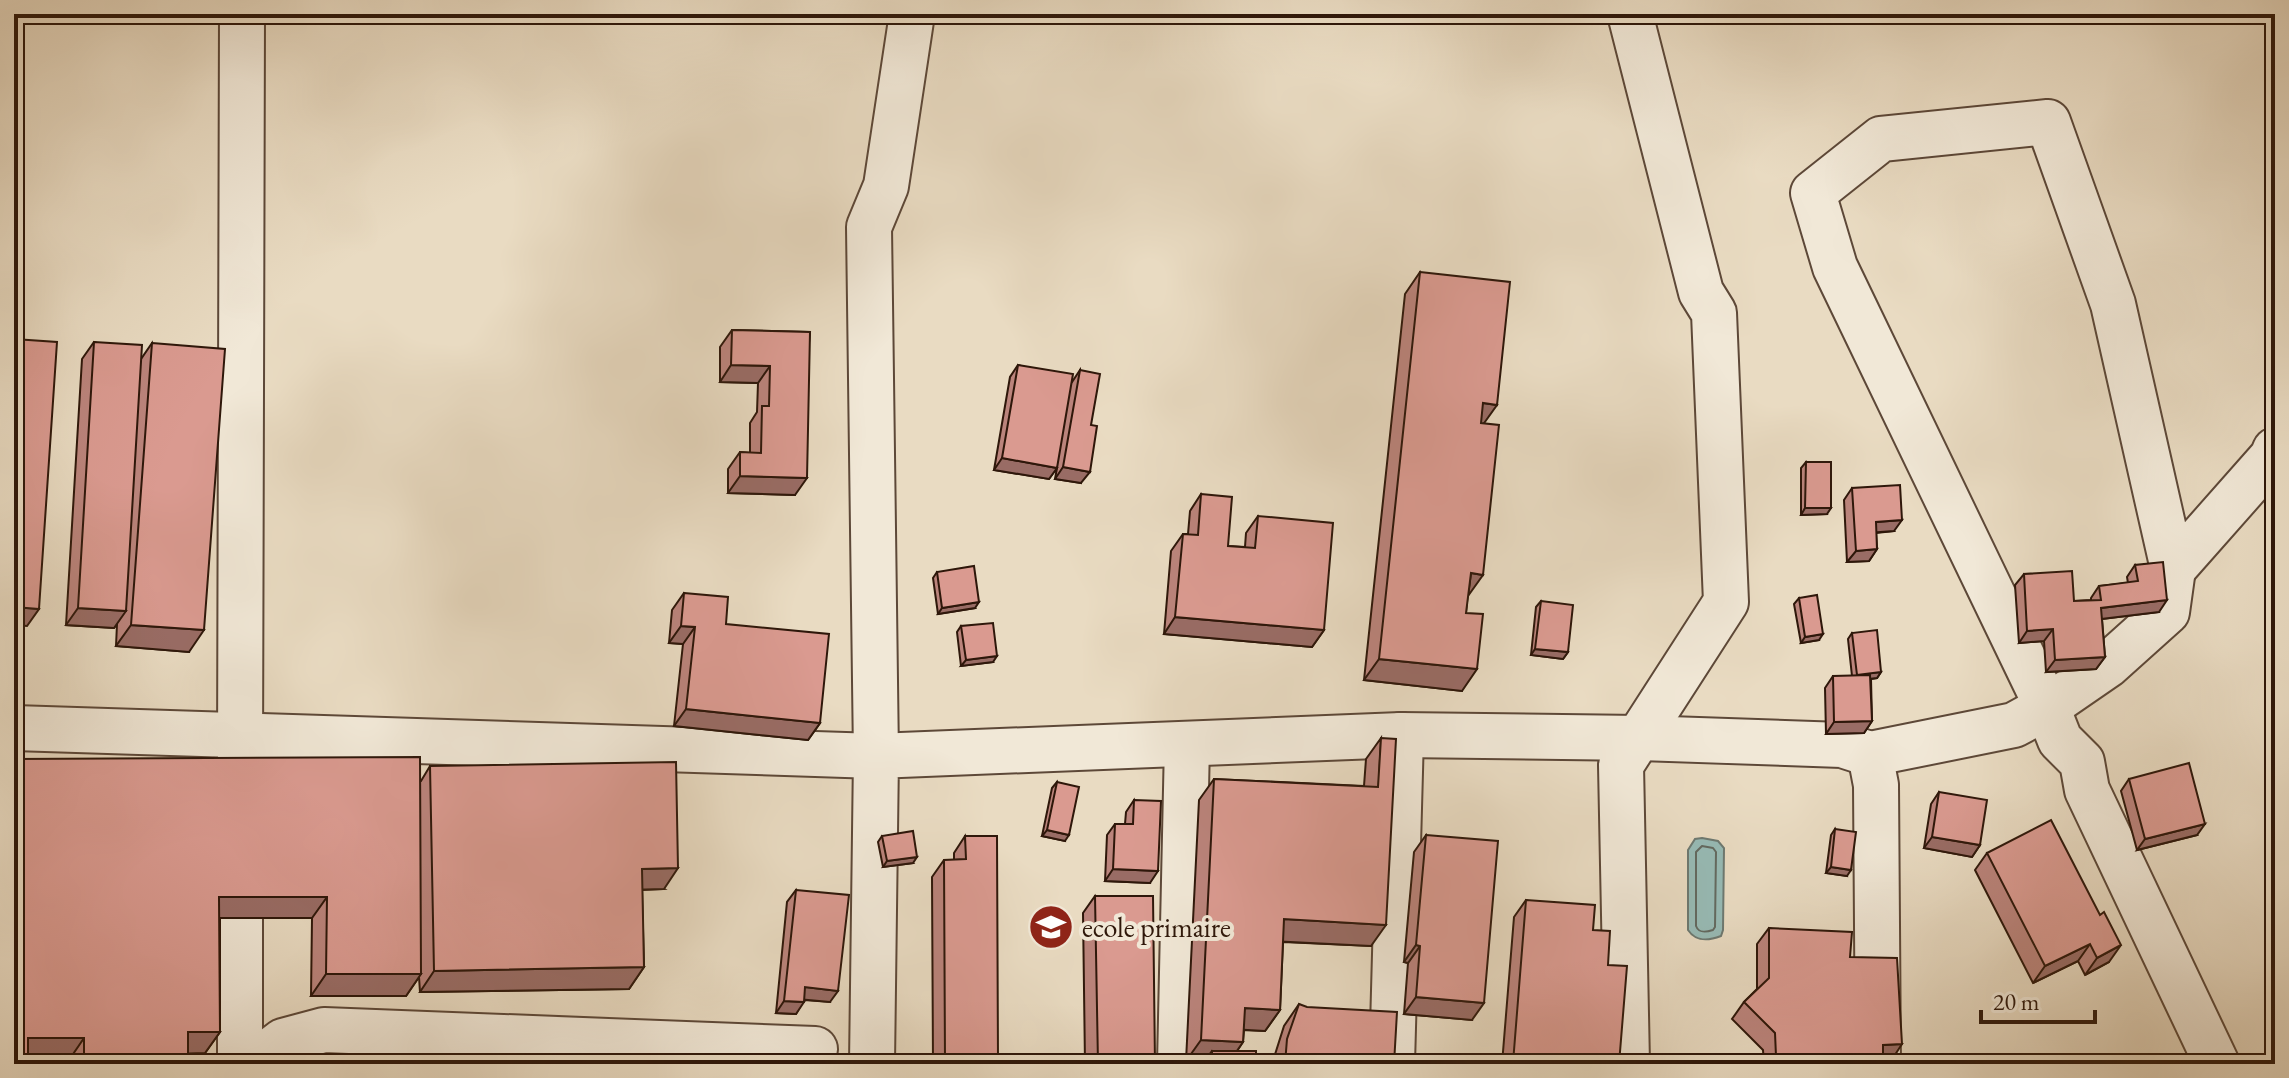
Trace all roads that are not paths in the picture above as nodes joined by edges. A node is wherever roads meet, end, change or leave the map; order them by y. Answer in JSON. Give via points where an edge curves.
{"nodes":[{"id":1,"x":242,"y":14,"type":"edge"},
{"id":2,"x":912,"y":14,"type":"edge"},
{"id":3,"x":1630,"y":14,"type":"edge"},
{"id":4,"x":2275,"y":450,"type":"edge"},
{"id":5,"x":2173,"y":569,"type":"junction"},
{"id":6,"x":2047,"y":707,"type":"junction"},
{"id":7,"x":14,"y":728,"type":"edge"},
{"id":8,"x":239,"y":735,"type":"junction"},
{"id":9,"x":1401,"y":735,"type":"junction"},
{"id":10,"x":1640,"y":738,"type":"junction"},
{"id":11,"x":1187,"y":744,"type":"junction"},
{"id":12,"x":1870,"y":754,"type":"junction"},
{"id":13,"x":876,"y":756,"type":"junction"},
{"id":14,"x":815,"y":1049,"type":"dead end"},
{"id":15,"x":240,"y":1064,"type":"edge"},
{"id":16,"x":253,"y":1064,"type":"edge"},
{"id":17,"x":872,"y":1064,"type":"edge"},
{"id":18,"x":1180,"y":1064,"type":"edge"},
{"id":19,"x":1392,"y":1064,"type":"edge"},
{"id":20,"x":1627,"y":1064,"type":"edge"},
{"id":21,"x":1878,"y":1064,"type":"edge"},
{"id":22,"x":2217,"y":1064,"type":"edge"}],
"edges":[{"from":1,"to":8,"type":"street"},
{"from":2,"to":13,"type":"street","via":[[886,186],[869,227]]},
{"from":3,"to":10,"type":"street","via":[[1701,292],[1714,313],[1726,602]]},
{"from":4,"to":5,"type":"street"},
{"from":5,"to":6,"type":"street","via":[[2167,612],[2108,665]]},
{"from":5,"to":6,"type":"street","via":[[2113,304],[2048,122],[1881,139],[1813,193],[1835,267]]},
{"from":6,"to":12,"type":"street","via":[[2014,725]]},
{"from":6,"to":22,"type":"street","via":[[2060,740],[2082,762],[2087,790]]},
{"from":7,"to":8,"type":"street"},
{"from":8,"to":13,"type":"street"},
{"from":8,"to":15,"type":"street"},
{"from":9,"to":10,"type":"street"},
{"from":9,"to":11,"type":"street"},
{"from":9,"to":19,"type":"street"},
{"from":10,"to":12,"type":"street","via":[[1842,745]]},
{"from":10,"to":20,"type":"street","via":[[1621,765]]},
{"from":11,"to":13,"type":"street"},
{"from":11,"to":18,"type":"street"},
{"from":12,"to":21,"type":"street","via":[[1876,785]]},
{"from":13,"to":17,"type":"street"},
{"from":14,"to":16,"type":"street","via":[[324,1030],[283,1041]]}]}
